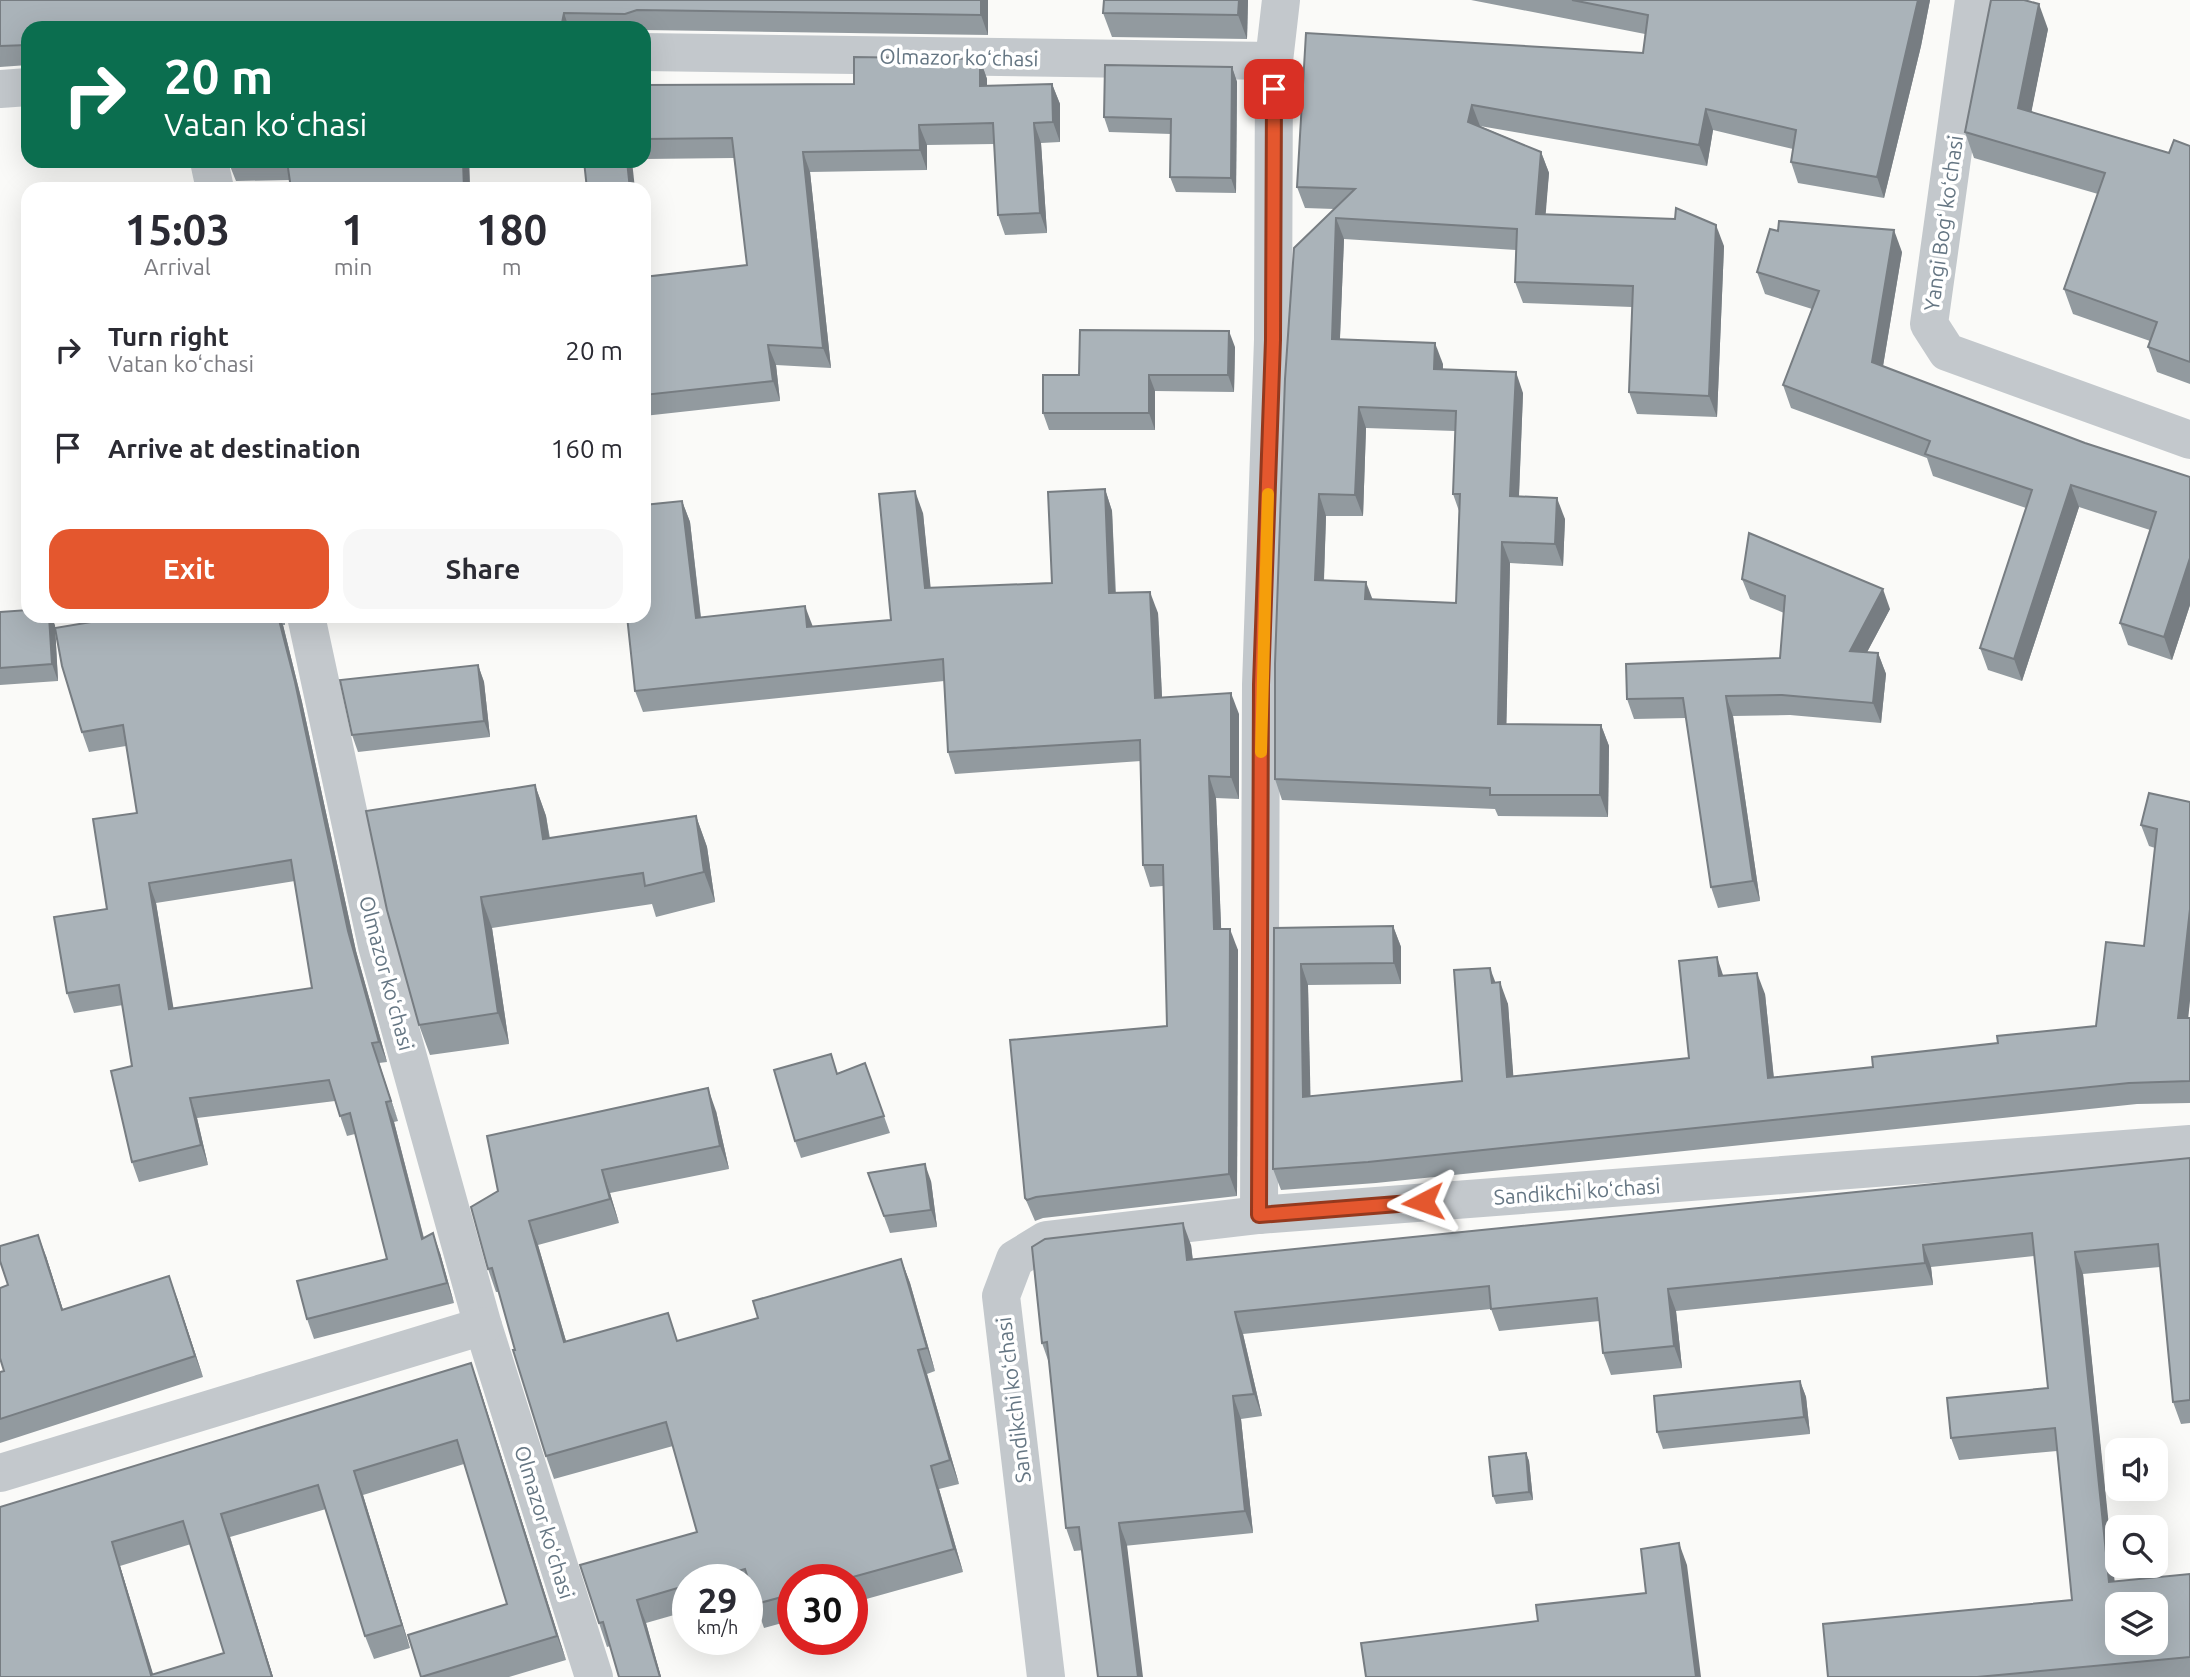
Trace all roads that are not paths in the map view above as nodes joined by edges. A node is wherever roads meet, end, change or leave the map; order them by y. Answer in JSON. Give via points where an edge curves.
{"nodes":[{"id":1,"x":1281,"y":0,"type":"edge"},
{"id":2,"x":1974,"y":0,"type":"edge"},
{"id":3,"x":651,"y":52,"type":"edge"},
{"id":4,"x":1275,"y":61,"type":"junction"},
{"id":5,"x":21,"y":88,"type":"edge"},
{"id":6,"x":0,"y":89,"type":"edge"},
{"id":7,"x":2190,"y":440,"type":"edge"},
{"id":8,"x":308,"y":623,"type":"edge"},
{"id":9,"x":2190,"y":1144,"type":"edge"},
{"id":10,"x":1259,"y":1215,"type":"junction"},
{"id":11,"x":484,"y":1326,"type":"junction"},
{"id":12,"x":0,"y":1473,"type":"edge"},
{"id":13,"x":594,"y":1677,"type":"edge"},
{"id":14,"x":1046,"y":1677,"type":"edge"}],
"edges":[{"from":1,"to":4,"type":"street"},
{"from":2,"to":7,"type":"street","name":"Yangi Bogʻ koʻchasi","via":[[1929,324],[1947,352]]},
{"from":3,"to":4,"type":"street","name":"Olmazor koʻchasi"},
{"from":4,"to":10,"type":"street","via":[[1273,340],[1261,685]]},
{"from":5,"to":6,"type":"street"},
{"from":8,"to":11,"type":"street","name":"Olmazor koʻchasi","via":[[377,946]]},
{"from":9,"to":10,"type":"street","name":"Sandikchi koʻchasi"},
{"from":10,"to":14,"type":"street","name":"Sandikchi koʻchasi","via":[[1046,1240],[1015,1259],[1001,1296]]},
{"from":11,"to":12,"type":"street"},
{"from":11,"to":13,"type":"street","name":"Olmazor koʻchasi"}]}
